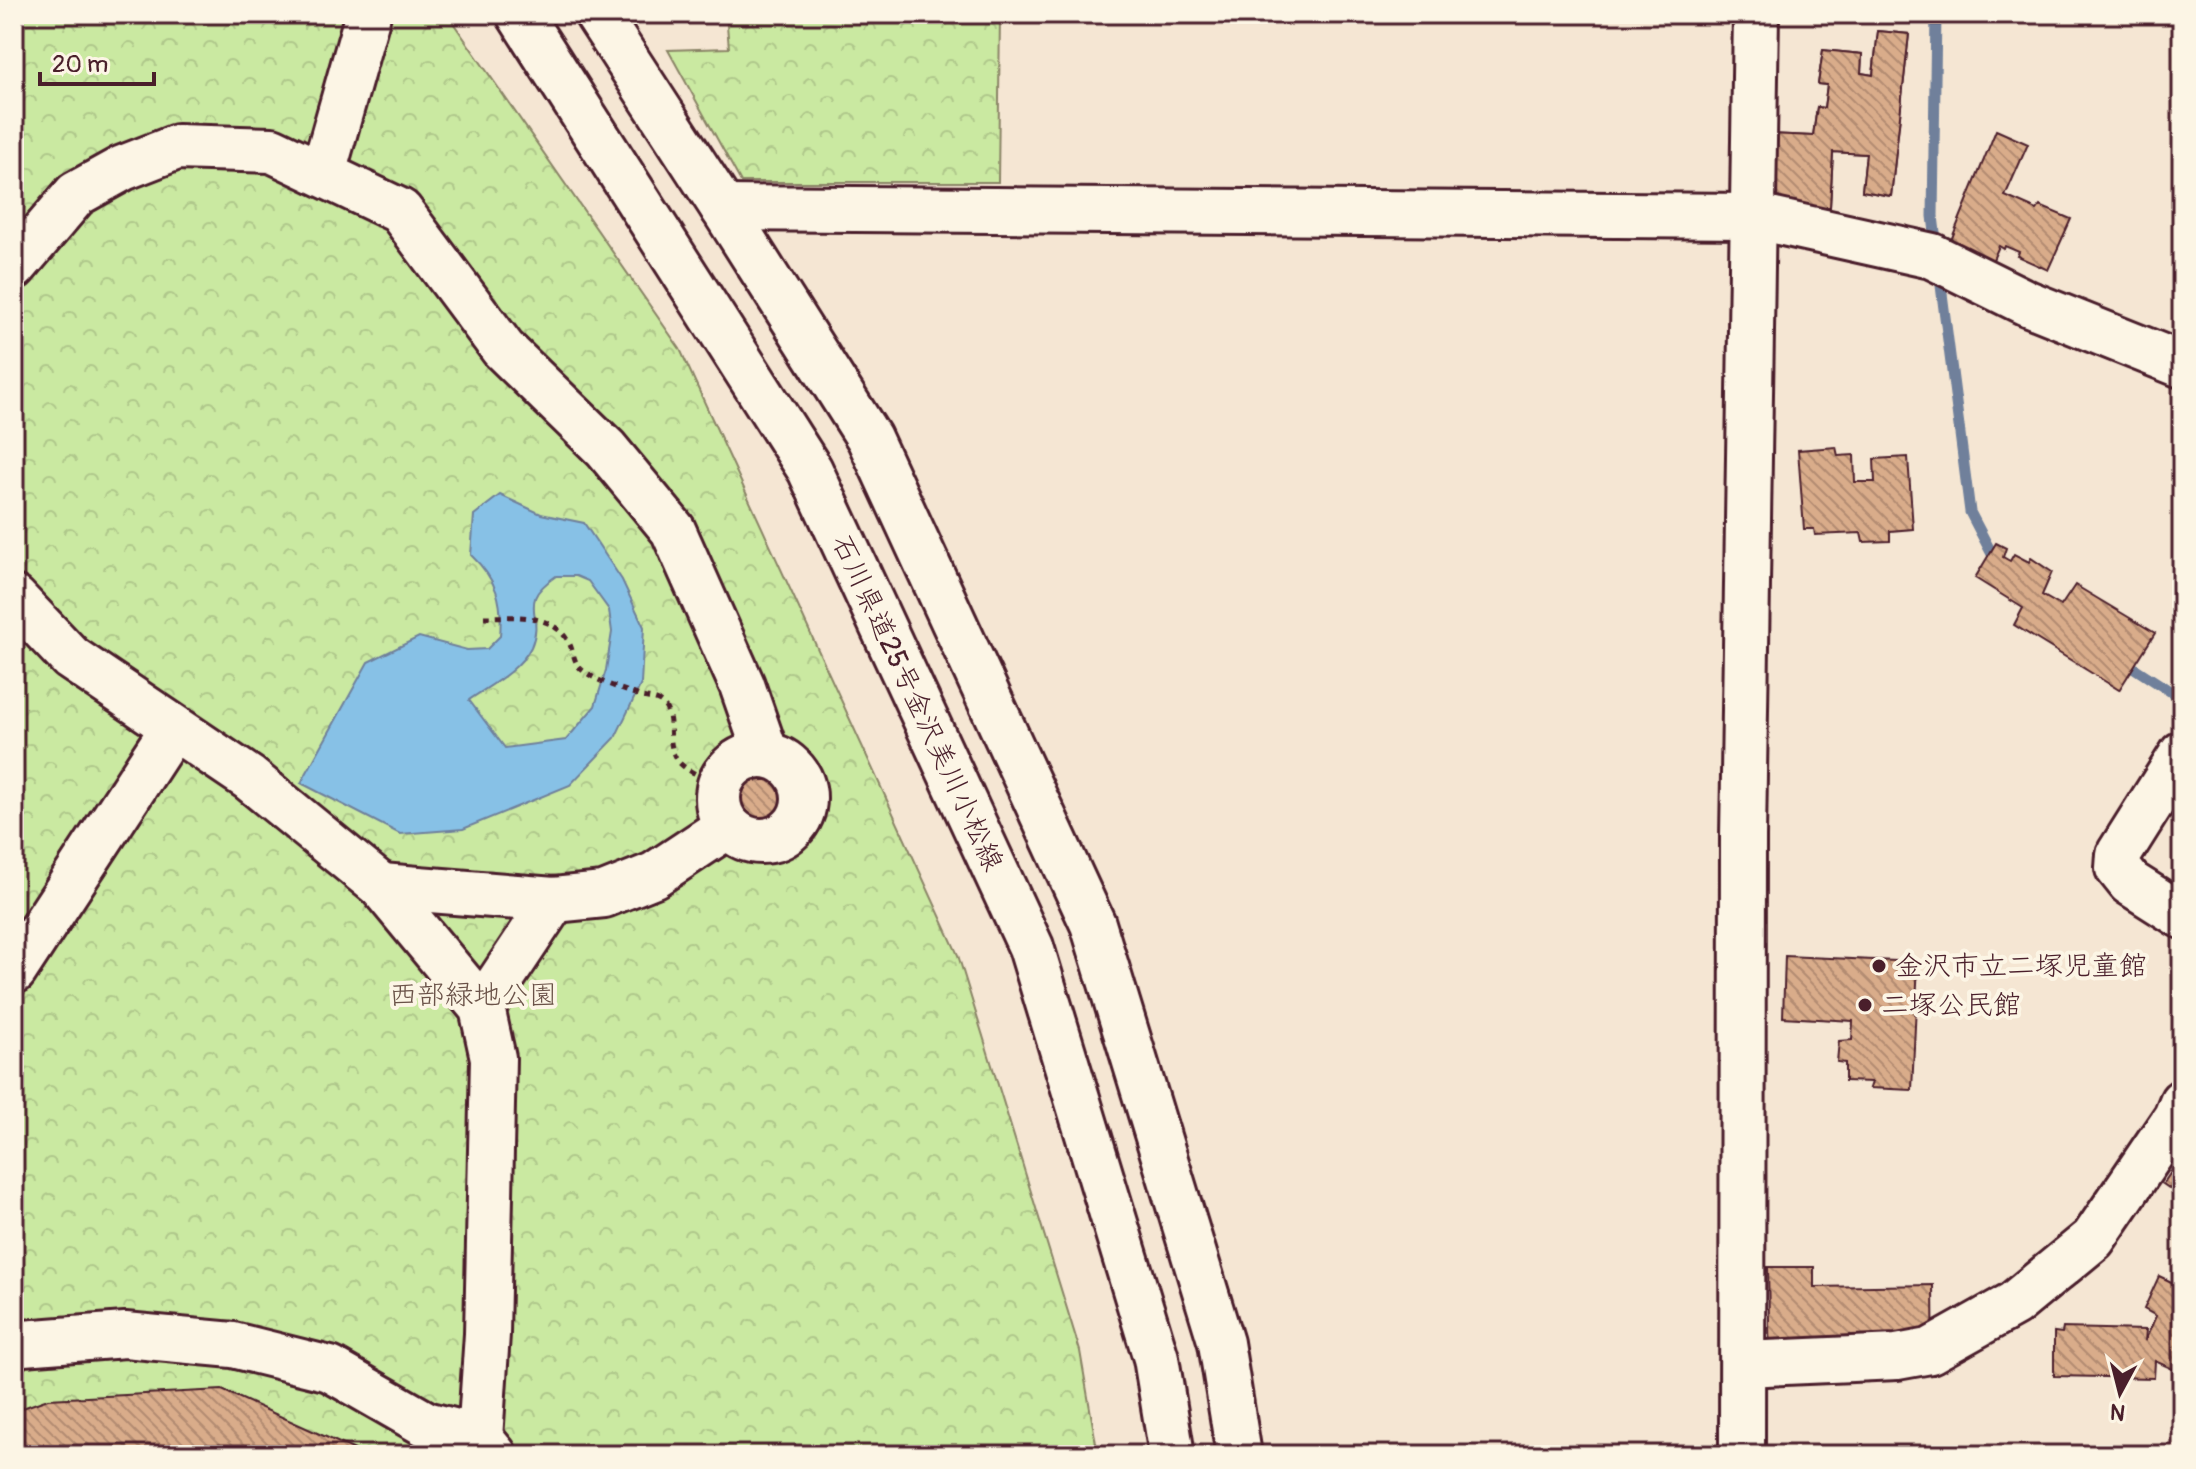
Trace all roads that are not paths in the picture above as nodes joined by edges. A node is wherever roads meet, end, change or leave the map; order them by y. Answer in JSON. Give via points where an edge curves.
{"nodes":[{"id":1,"x":368,"y":14,"type":"edge"},
{"id":2,"x":519,"y":14,"type":"edge"},
{"id":3,"x":597,"y":14,"type":"edge"},
{"id":4,"x":1756,"y":14,"type":"edge"},
{"id":5,"x":323,"y":173,"type":"junction"},
{"id":6,"x":723,"y":208,"type":"junction"},
{"id":7,"x":1752,"y":216,"type":"junction"},
{"id":8,"x":14,"y":267,"type":"edge"},
{"id":9,"x":2182,"y":365,"type":"edge"},
{"id":10,"x":14,"y":598,"type":"edge"},
{"id":11,"x":173,"y":728,"type":"junction"},
{"id":12,"x":766,"y":754,"type":"junction"},
{"id":13,"x":2182,"y":754,"type":"edge"},
{"id":14,"x":724,"y":805,"type":"junction"},
{"id":15,"x":381,"y":886,"type":"junction"},
{"id":16,"x":554,"y":900,"type":"junction"},
{"id":17,"x":2182,"y":916,"type":"edge"},
{"id":18,"x":14,"y":971,"type":"edge"},
{"id":19,"x":482,"y":1008,"type":"junction"},
{"id":20,"x":2182,"y":1102,"type":"edge"},
{"id":21,"x":17,"y":1340,"type":"edge"},
{"id":22,"x":1743,"y":1364,"type":"junction"},
{"id":23,"x":487,"y":1446,"type":"edge"},
{"id":24,"x":1172,"y":1455,"type":"edge"},
{"id":25,"x":1239,"y":1455,"type":"edge"},
{"id":26,"x":1742,"y":1455,"type":"edge"}],
"edges":[{"from":1,"to":5,"type":"street"},
{"from":2,"to":24,"type":"street","name":"石川県道25号金沢美川小松線","via":[[810,470],[1024,933],[1156,1358]]},
{"from":3,"to":6,"type":"street"},
{"from":4,"to":7,"type":"street"},
{"from":5,"to":8,"type":"street","via":[[272,150],[177,147],[76,194]]},
{"from":5,"to":12,"type":"street","via":[[400,211],[503,349],[606,449],[673,530],[742,685]]},
{"from":6,"to":7,"type":"street"},
{"from":6,"to":25,"type":"street","via":[[869,438],[1093,924],[1221,1343]]},
{"from":7,"to":9,"type":"street","via":[[1932,256],[2027,303]]},
{"from":7,"to":22,"type":"street","via":[[1743,837]]},
{"from":10,"to":11,"type":"street","via":[[71,658]]},
{"from":11,"to":15,"type":"street","via":[[249,778]]},
{"from":11,"to":18,"type":"street"},
{"from":12,"to":14,"type":"street","via":[[738,761],[727,771]]},
{"from":12,"to":14,"type":"street","via":[[791,766],[800,778],[804,805],[792,829],[780,837],[753,841],[739,835]]},
{"from":13,"to":17,"type":"street","via":[[2119,854],[2118,868],[2130,883]]},
{"from":14,"to":16,"type":"street","via":[[654,875],[604,895]]},
{"from":15,"to":16,"type":"street"},
{"from":15,"to":19,"type":"street"},
{"from":16,"to":19,"type":"street"},
{"from":19,"to":23,"type":"street","via":[[493,1058]]},
{"from":20,"to":22,"type":"street","via":[[2093,1239],[2014,1304],[1930,1351]]},
{"from":21,"to":23,"type":"street","via":[[125,1335],[233,1345],[330,1369],[426,1424]]},
{"from":22,"to":26,"type":"street"}]}
